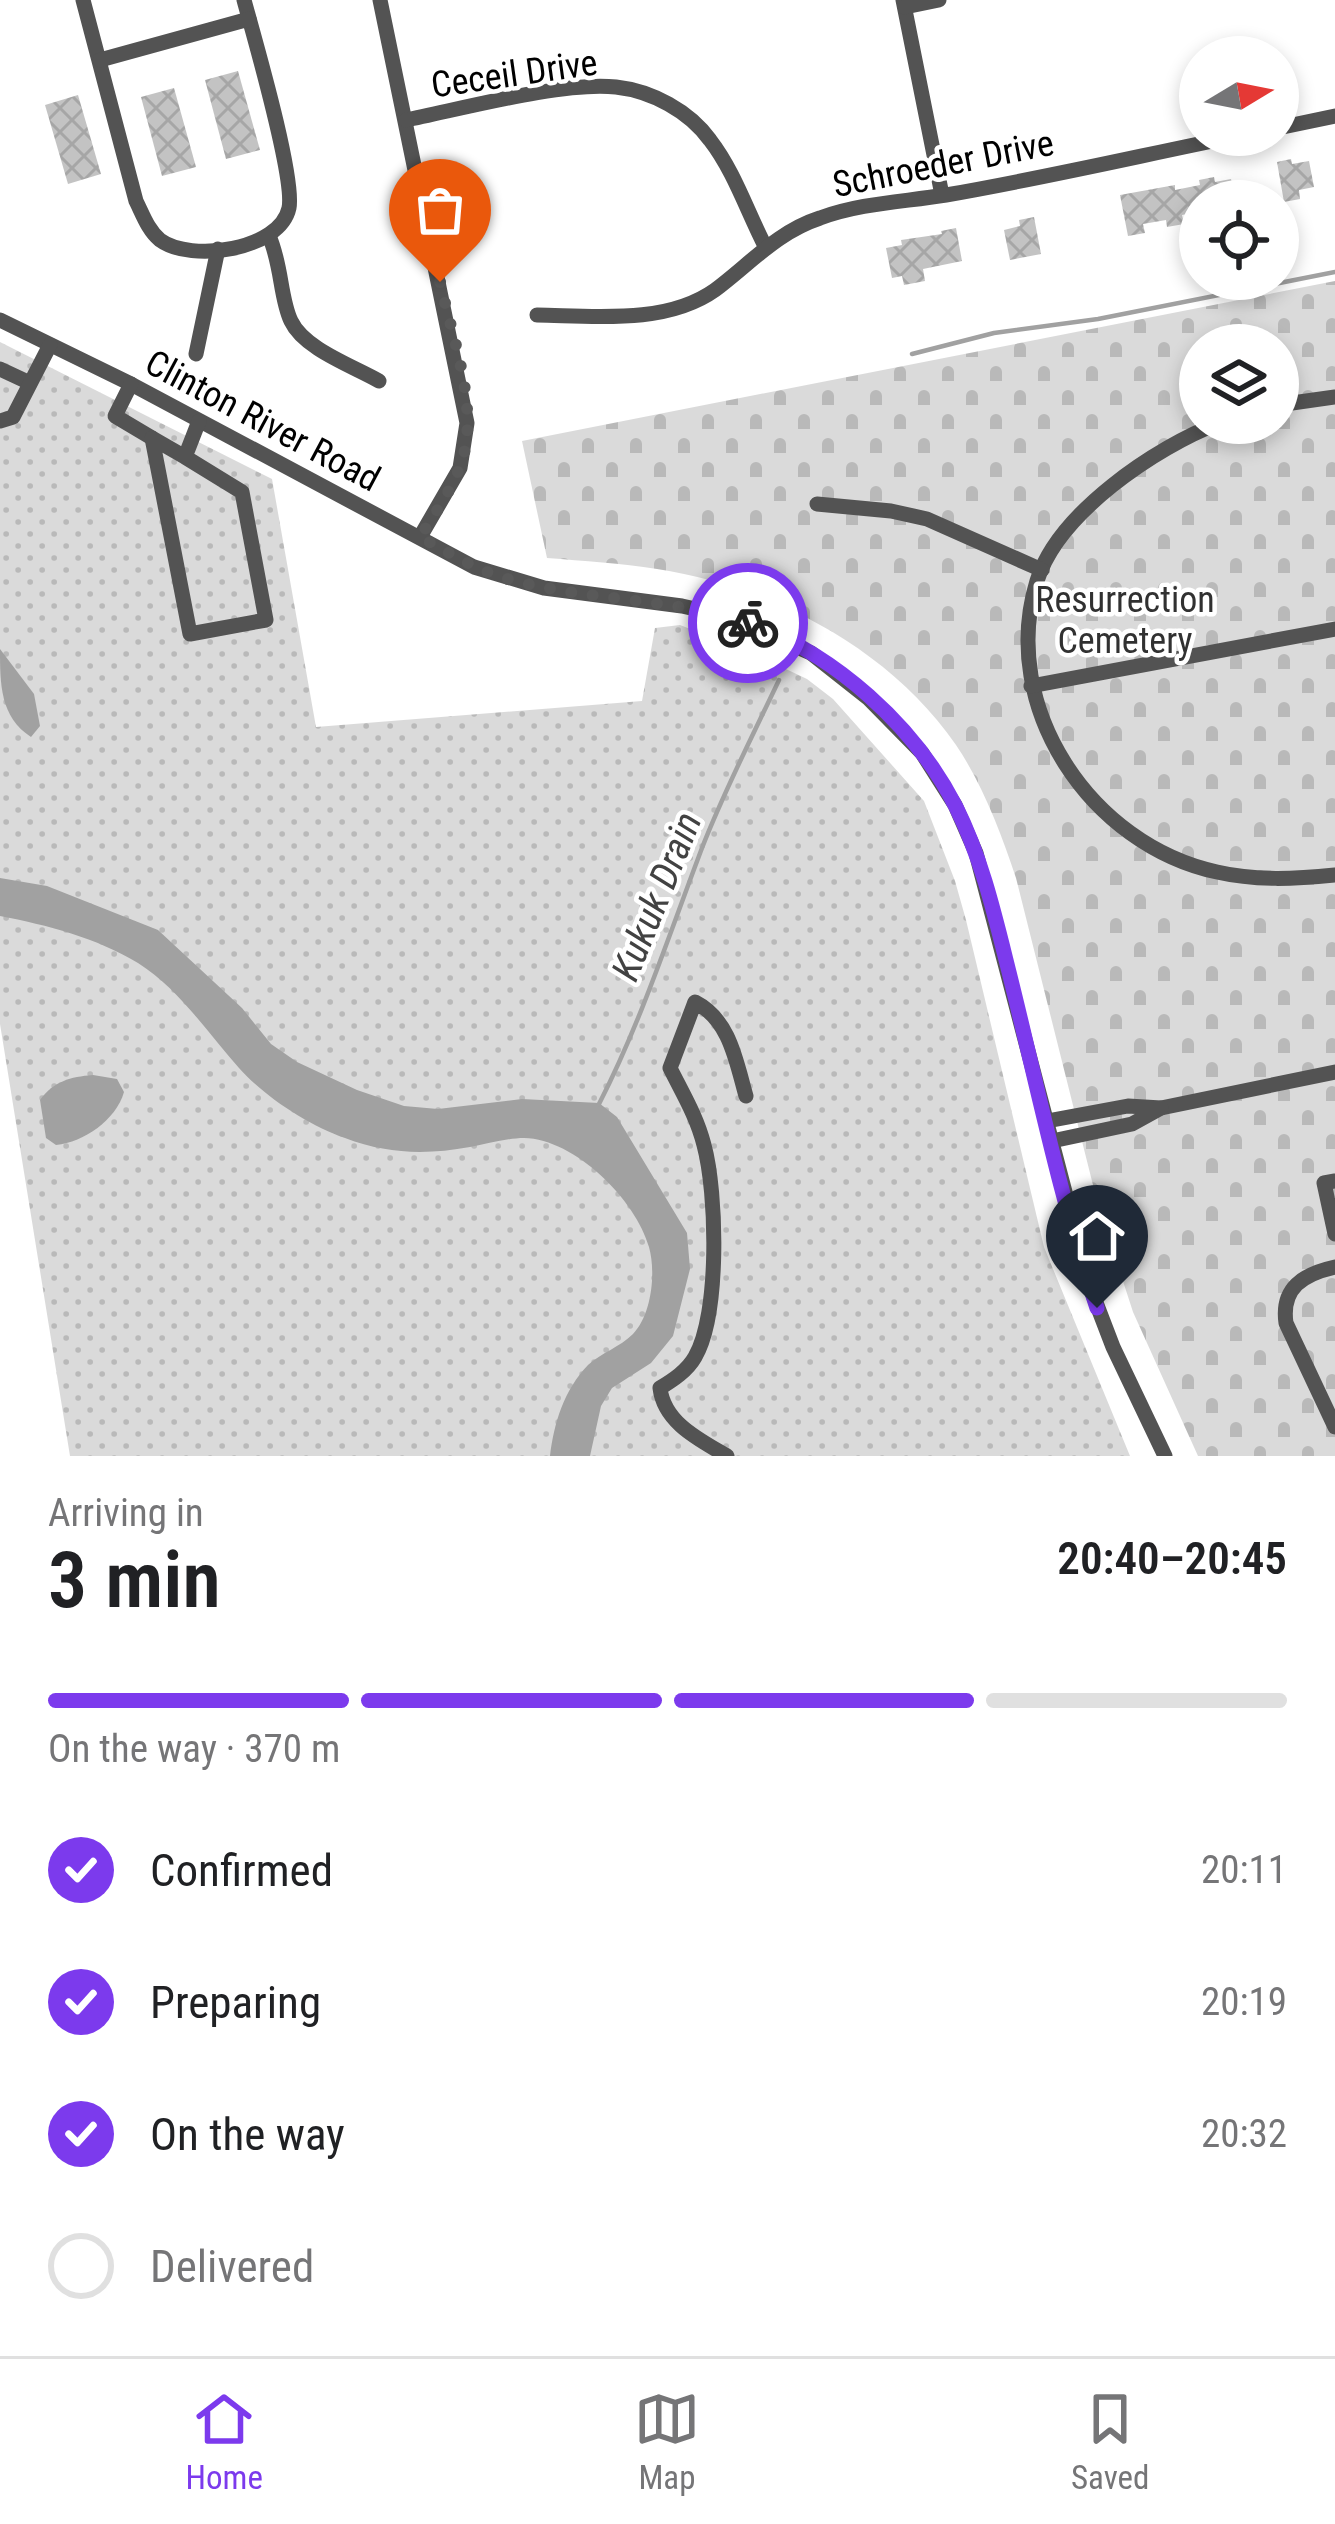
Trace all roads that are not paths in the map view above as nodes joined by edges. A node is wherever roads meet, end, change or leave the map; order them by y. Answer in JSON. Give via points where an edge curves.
{"nodes":[{"id":1,"x":83,"y":0,"type":"edge"},
{"id":2,"x":244,"y":0,"type":"edge"},
{"id":3,"x":380,"y":0,"type":"edge"},
{"id":4,"x":939,"y":0,"type":"edge"},
{"id":5,"x":904,"y":3,"type":"edge"},
{"id":6,"x":249,"y":19,"type":"junction"},
{"id":7,"x":100,"y":60,"type":"junction"},
{"id":8,"x":1335,"y":116,"type":"edge"},
{"id":9,"x":406,"y":119,"type":"junction"},
{"id":10,"x":1299,"y":124,"type":"edge"},
{"id":11,"x":1179,"y":148,"type":"edge"},
{"id":12,"x":942,"y":196,"type":"junction"},
{"id":13,"x":269,"y":236,"type":"junction"},
{"id":14,"x":765,"y":246,"type":"junction"},
{"id":15,"x":218,"y":250,"type":"junction"},
{"id":16,"x":537,"y":315,"type":"dead end"},
{"id":17,"x":0,"y":320,"type":"edge"},
{"id":18,"x":50,"y":345,"type":"junction"},
{"id":19,"x":196,"y":354,"type":"dead end"},
{"id":20,"x":0,"y":369,"type":"edge"},
{"id":21,"x":379,"y":381,"type":"dead end"},
{"id":22,"x":30,"y":383,"type":"junction"},
{"id":23,"x":131,"y":384,"type":"junction"},
{"id":24,"x":1335,"y":397,"type":"edge"},
{"id":25,"x":1299,"y":402,"type":"edge"},
{"id":26,"x":0,"y":421,"type":"edge"},
{"id":27,"x":199,"y":421,"type":"junction"},
{"id":28,"x":152,"y":438,"type":"junction"},
{"id":29,"x":1179,"y":443,"type":"edge"},
{"id":30,"x":185,"y":457,"type":"junction"},
{"id":31,"x":817,"y":503,"type":"dead end"},
{"id":32,"x":420,"y":537,"type":"junction"},
{"id":33,"x":1042,"y":570,"type":"junction"},
{"id":34,"x":1335,"y":628,"type":"edge"},
{"id":35,"x":1031,"y":686,"type":"junction"},
{"id":36,"x":1335,"y":874,"type":"edge"},
{"id":37,"x":1335,"y":1072,"type":"edge"},
{"id":38,"x":746,"y":1096,"type":"dead end"},
{"id":39,"x":1161,"y":1108,"type":"junction"},
{"id":40,"x":1047,"y":1121,"type":"junction"},
{"id":41,"x":1052,"y":1141,"type":"junction"},
{"id":42,"x":1335,"y":1181,"type":"edge"},
{"id":43,"x":1334,"y":1227,"type":"edge"},
{"id":44,"x":1335,"y":1268,"type":"edge"},
{"id":45,"x":1335,"y":1427,"type":"edge"},
{"id":46,"x":728,"y":1456,"type":"edge"},
{"id":47,"x":1165,"y":1456,"type":"edge"}],
"edges":[{"from":1,"to":7,"type":"street"},
{"from":2,"to":6,"type":"street"},
{"from":3,"to":9,"type":"street"},
{"from":4,"to":5,"type":"street"},
{"from":5,"to":12,"type":"street"},
{"from":6,"to":7,"type":"street"},
{"from":6,"to":13,"type":"street","via":[[290,195],[285,220]]},
{"from":7,"to":15,"type":"street","via":[[146,224],[178,249]]},
{"from":8,"to":10,"type":"street"},
{"from":9,"to":14,"type":"street","name":"Ceceil Drive","via":[[572,89],[654,96],[707,135]]},
{"from":9,"to":32,"type":"street","via":[[467,423],[460,468]]},
{"from":11,"to":12,"type":"street","name":"Schroeder Drive"},
{"from":12,"to":14,"type":"street","name":"Schroeder Drive","via":[[816,218]]},
{"from":13,"to":15,"type":"street"},
{"from":13,"to":21,"type":"street","via":[[291,321],[306,339]]},
{"from":14,"to":16,"type":"street","name":"Schroeder Drive","via":[[695,300],[619,318]]},
{"from":15,"to":19,"type":"street"},
{"from":17,"to":18,"type":"street","name":"Clinton River Road"},
{"from":18,"to":22,"type":"street"},
{"from":18,"to":23,"type":"street","name":"Clinton River Road"},
{"from":20,"to":22,"type":"street"},
{"from":22,"to":26,"type":"street","via":[[13,417]]},
{"from":23,"to":27,"type":"street","name":"Clinton River Road"},
{"from":23,"to":28,"type":"street","via":[[115,416]]},
{"from":24,"to":25,"type":"street"},
{"from":27,"to":30,"type":"street"},
{"from":27,"to":32,"type":"street","name":"Clinton River Road"},
{"from":28,"to":30,"type":"street"},
{"from":28,"to":30,"type":"street","via":[[190,634],[266,620],[242,492]]},
{"from":29,"to":33,"type":"street","via":[[1124,475],[1069,529]]},
{"from":31,"to":33,"type":"street","via":[[927,519]]},
{"from":32,"to":40,"type":"street","name":"Clinton River Road","via":[[506,579],[756,626],[811,653],[868,698],[922,753],[966,829]]},
{"from":33,"to":35,"type":"street","via":[[1030,632]]},
{"from":34,"to":35,"type":"street"},
{"from":35,"to":36,"type":"street","via":[[1075,778],[1135,835],[1213,872],[1258,879]]},
{"from":37,"to":39,"type":"street"},
{"from":38,"to":46,"type":"street","via":[[728,1035],[695,1002],[670,1068],[698,1123],[710,1172],[711,1282],[698,1353],[661,1388],[662,1404]]},
{"from":39,"to":40,"type":"street"},
{"from":39,"to":41,"type":"street","via":[[1132,1124]]},
{"from":40,"to":41,"type":"street","name":"Clinton River Road"},
{"from":41,"to":47,"type":"street","name":"Clinton River Road","via":[[1097,1308]]},
{"from":42,"to":43,"type":"street","via":[[1324,1184]]},
{"from":44,"to":45,"type":"street","via":[[1304,1278],[1283,1304]]}]}
